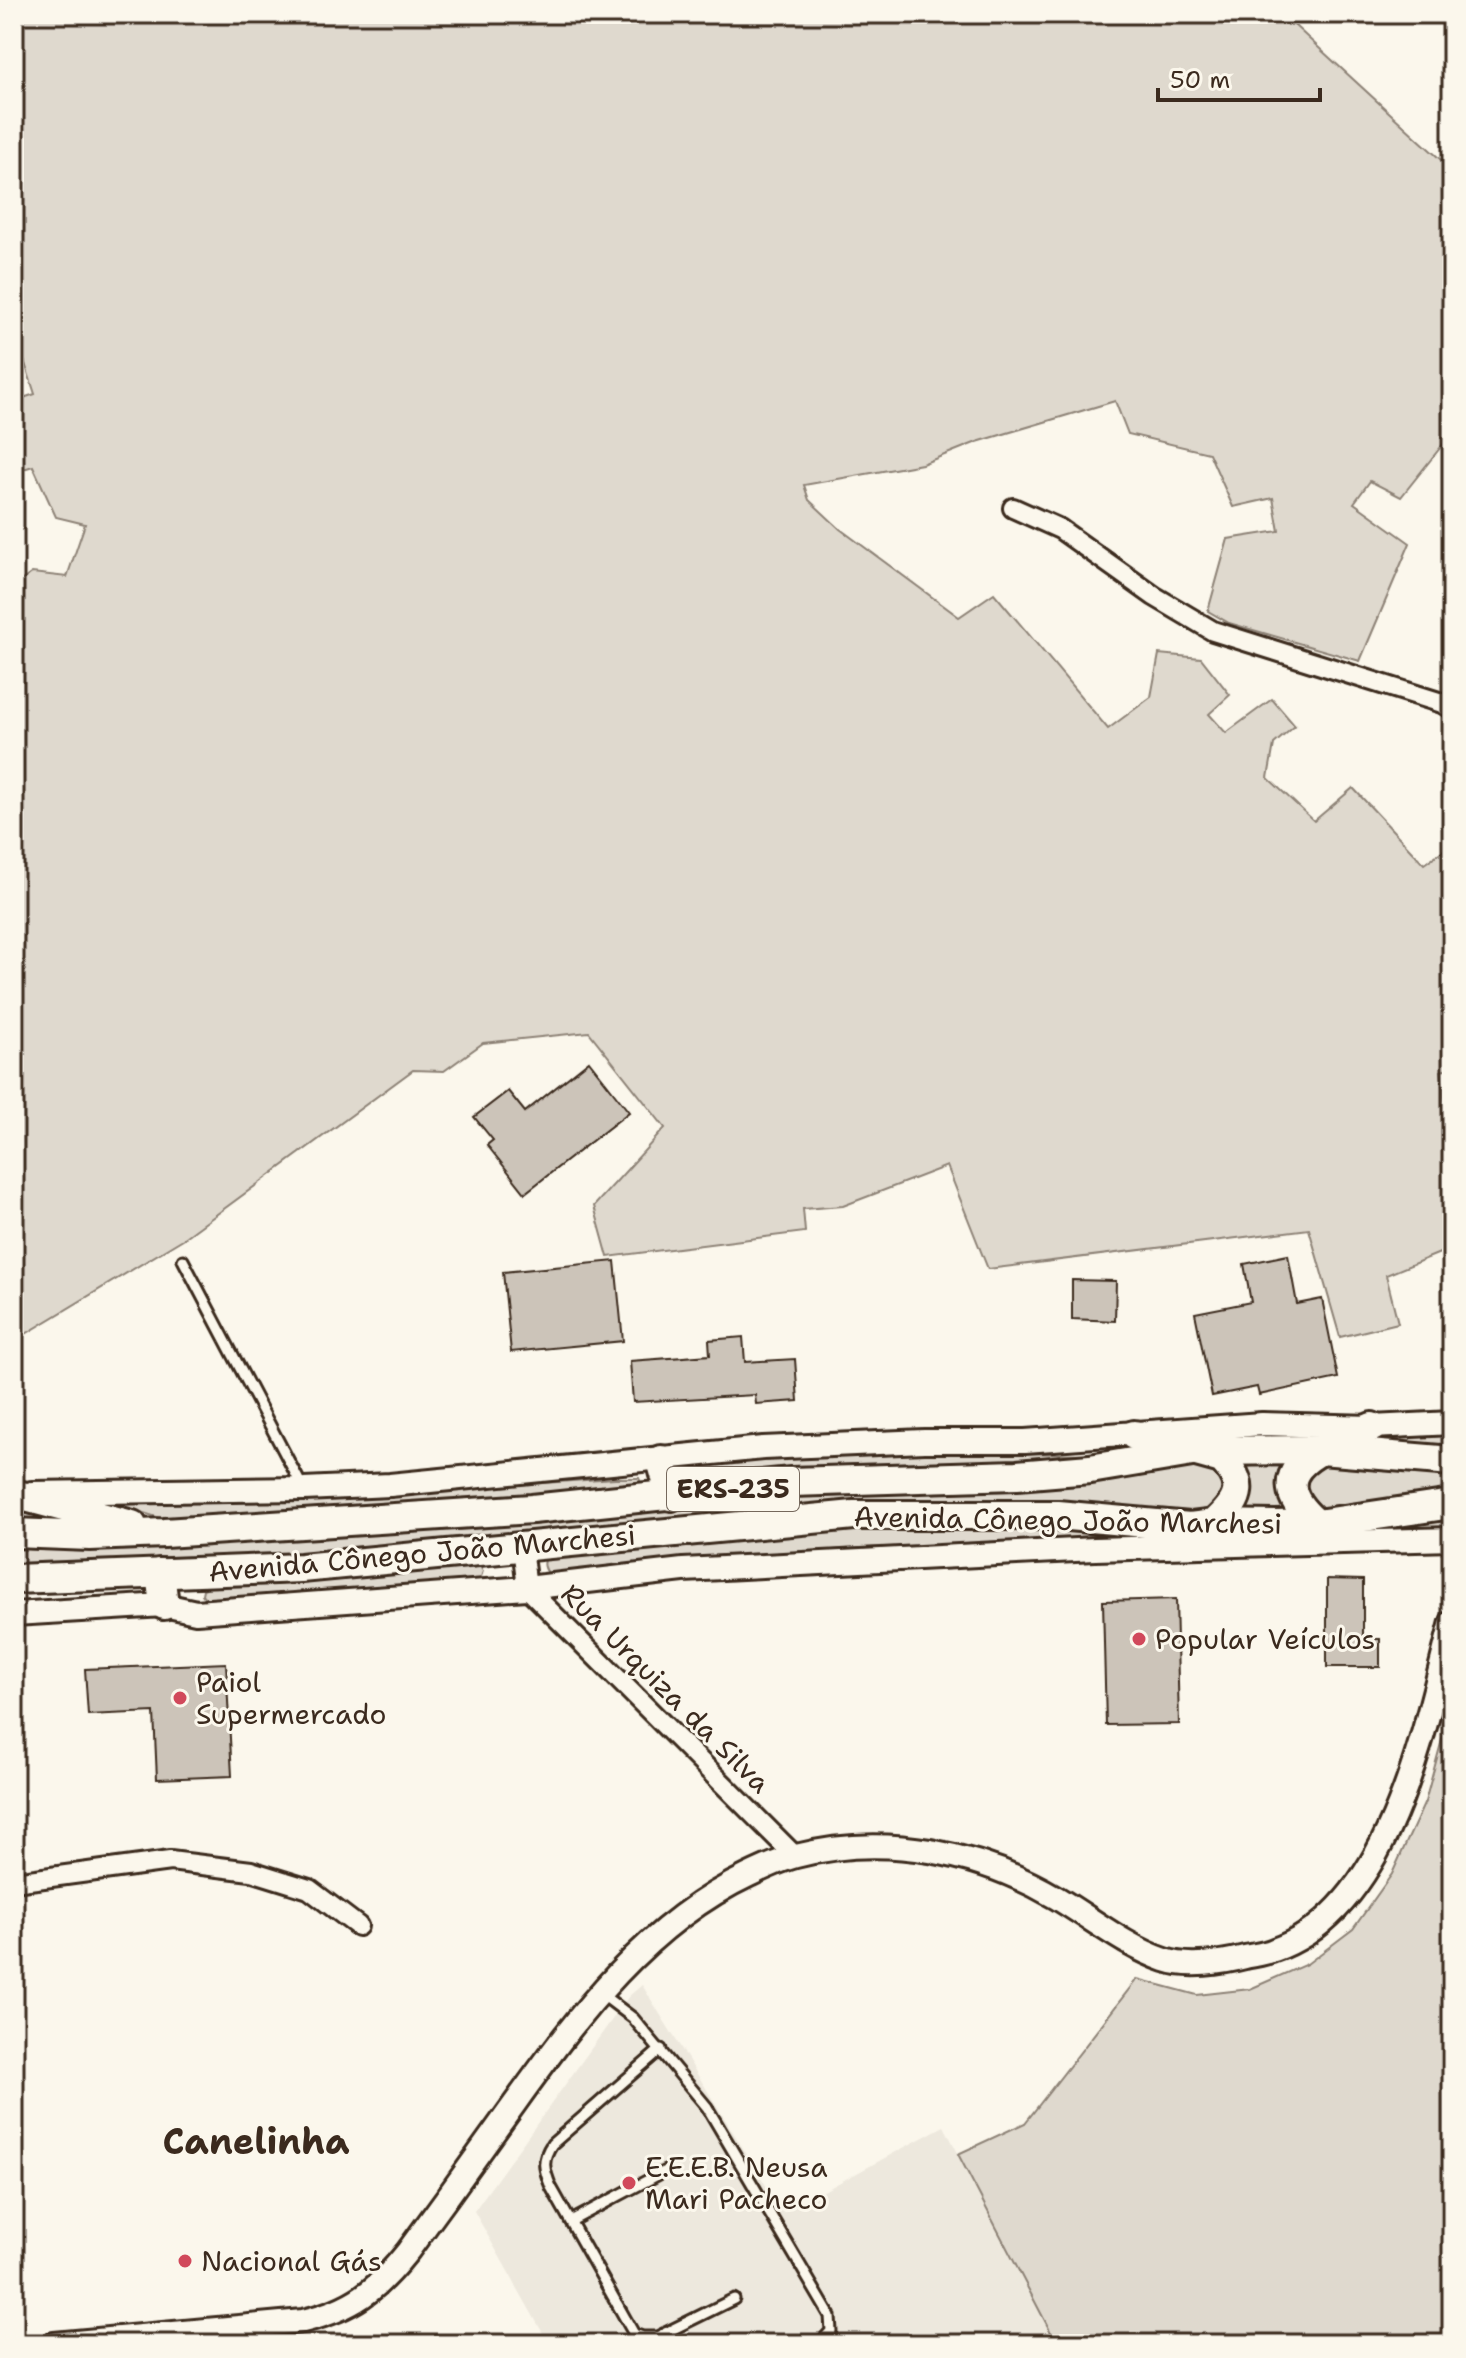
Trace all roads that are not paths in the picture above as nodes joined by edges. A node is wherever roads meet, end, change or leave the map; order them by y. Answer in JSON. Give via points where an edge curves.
{"nodes":[{"id":1,"x":1013,"y":508,"type":"dead end"},
{"id":2,"x":1452,"y":709,"type":"edge"},
{"id":3,"x":183,"y":1260,"type":"dead end"},
{"id":4,"x":1452,"y":1423,"type":"edge"},
{"id":5,"x":1372,"y":1427,"type":"junction"},
{"id":6,"x":1134,"y":1435,"type":"junction"},
{"id":7,"x":1321,"y":1450,"type":"junction"},
{"id":8,"x":1198,"y":1451,"type":"junction"},
{"id":9,"x":661,"y":1460,"type":"junction"},
{"id":10,"x":1452,"y":1461,"type":"edge"},
{"id":11,"x":304,"y":1489,"type":"junction"},
{"id":12,"x":14,"y":1493,"type":"edge"},
{"id":13,"x":671,"y":1496,"type":"junction"},
{"id":14,"x":1452,"y":1504,"type":"edge"},
{"id":15,"x":1214,"y":1524,"type":"junction"},
{"id":16,"x":1317,"y":1524,"type":"junction"},
{"id":17,"x":14,"y":1533,"type":"edge"},
{"id":18,"x":164,"y":1533,"type":"junction"},
{"id":19,"x":1452,"y":1539,"type":"edge"},
{"id":20,"x":522,"y":1547,"type":"junction"},
{"id":21,"x":160,"y":1573,"type":"junction"},
{"id":22,"x":14,"y":1579,"type":"edge"},
{"id":23,"x":527,"y":1588,"type":"junction"},
{"id":24,"x":164,"y":1605,"type":"junction"},
{"id":25,"x":14,"y":1614,"type":"edge"},
{"id":26,"x":1452,"y":1622,"type":"edge"},
{"id":27,"x":795,"y":1856,"type":"junction"},
{"id":28,"x":14,"y":1882,"type":"edge"},
{"id":29,"x":358,"y":1926,"type":"dead end"},
{"id":30,"x":599,"y":1993,"type":"junction"},
{"id":31,"x":661,"y":2049,"type":"junction"},
{"id":32,"x":665,"y":2171,"type":"dead end"},
{"id":33,"x":571,"y":2221,"type":"junction"},
{"id":34,"x":734,"y":2299,"type":"dead end"},
{"id":35,"x":160,"y":2339,"type":"edge"},
{"id":36,"x":54,"y":2344,"type":"edge"},
{"id":37,"x":819,"y":2344,"type":"edge"}],
"edges":[{"from":1,"to":2,"type":"street","via":[[1060,529],[1213,631]]},
{"from":3,"to":11,"type":"lane"},
{"from":4,"to":5,"type":"street"},
{"from":5,"to":6,"type":"street","via":[[1262,1424]]},
{"from":5,"to":7,"type":"main road"},
{"from":6,"to":8,"type":"main road"},
{"from":6,"to":9,"type":"street","via":[[763,1448]]},
{"from":7,"to":8,"type":"main road","name":"Avenida Cônego João Marchesi","number":"ERS-235"},
{"from":7,"to":10,"type":"main road","name":"Avenida Cônego João Marchesi","number":"ERS-235"},
{"from":7,"to":16,"type":"main road","via":[[1305,1459],[1291,1481],[1299,1509]]},
{"from":8,"to":13,"type":"main road","name":"Avenida Cônego João Marchesi","number":"ERS-235","via":[[1090,1469],[791,1482]]},
{"from":8,"to":15,"type":"main road","via":[[1222,1459],[1237,1483],[1232,1507]]},
{"from":9,"to":11,"type":"street"},
{"from":9,"to":13,"type":"main road"},
{"from":11,"to":12,"type":"street"},
{"from":12,"to":18,"type":"main road"},
{"from":13,"to":18,"type":"main road","name":"Avenida Cônego João Marchesi","number":"ERS-235"},
{"from":14,"to":16,"type":"main road","name":"Avenida Cônego João Marchesi","number":"ERS-235"},
{"from":15,"to":16,"type":"main road","name":"Avenida Cônego João Marchesi","number":"ERS-235"},
{"from":15,"to":20,"type":"main road","name":"Avenida Cônego João Marchesi","number":"ERS-235","via":[[1190,1527],[1057,1515],[854,1515]]},
{"from":17,"to":18,"type":"main road","name":"Avenida Cônego João Marchesi","number":"ERS-235"},
{"from":19,"to":23,"type":"street","name":"Avenida Cônego João Marchesi","via":[[938,1556],[683,1570]]},
{"from":20,"to":21,"type":"main road","name":"Avenida Cônego João Marchesi","number":"ERS-235","via":[[301,1568]]},
{"from":20,"to":23,"type":"street","name":"Rua Urquiza da Silva"},
{"from":21,"to":22,"type":"main road","name":"Avenida Cônego João Marchesi","number":"ERS-235"},
{"from":21,"to":24,"type":"main road"},
{"from":23,"to":24,"type":"street","name":"Avenida Cônego João Marchesi","via":[[196,1612]]},
{"from":23,"to":27,"type":"street","name":"Rua Urquiza da Silva"},
{"from":24,"to":25,"type":"street","name":"Avenida Cônego João Marchesi"},
{"from":26,"to":27,"type":"street","via":[[1414,1769],[1387,1836],[1351,1893],[1314,1928],[1276,1950],[1235,1960],[1167,1961],[979,1862],[908,1848],[848,1848]]},
{"from":27,"to":30,"type":"street","via":[[707,1898],[667,1927]]},
{"from":28,"to":29,"type":"street","via":[[170,1861],[237,1869],[309,1889]]},
{"from":30,"to":31,"type":"lane","via":[[633,2018]]},
{"from":30,"to":35,"type":"street","via":[[408,2251],[370,2291],[345,2309],[303,2321]]},
{"from":31,"to":33,"type":"lane","via":[[545,2154],[544,2168]]},
{"from":31,"to":37,"type":"lane","via":[[707,2107],[830,2316],[831,2331]]},
{"from":32,"to":33,"type":"lane"},
{"from":33,"to":34,"type":"lane","via":[[634,2334],[657,2337]]},
{"from":35,"to":36,"type":"street"}]}
